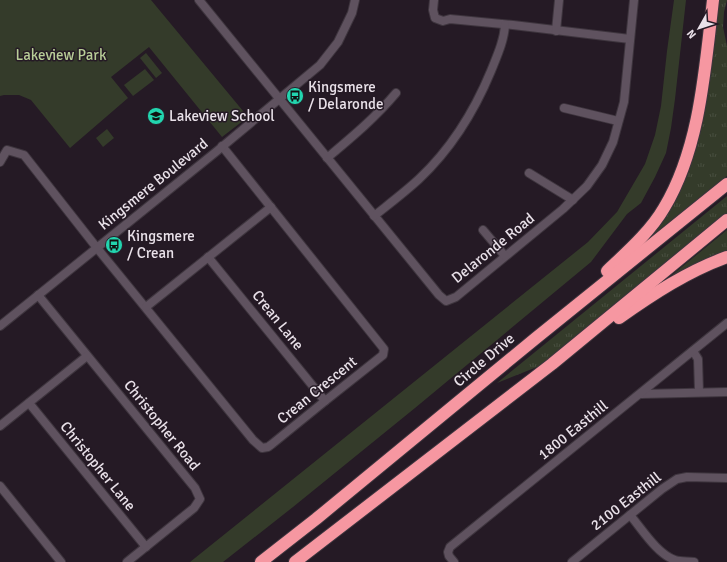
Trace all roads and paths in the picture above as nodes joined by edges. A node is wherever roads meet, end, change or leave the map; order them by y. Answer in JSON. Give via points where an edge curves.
{"nodes":[{"id":1,"x":199,"y":0,"type":"edge"},
{"id":2,"x":355,"y":0,"type":"edge"},
{"id":3,"x":434,"y":0,"type":"edge"},
{"id":4,"x":559,"y":0,"type":"edge"},
{"id":5,"x":634,"y":0,"type":"edge"},
{"id":6,"x":712,"y":0,"type":"edge"},
{"id":7,"x":505,"y":25,"type":"junction"},
{"id":8,"x":556,"y":30,"type":"junction"},
{"id":9,"x":630,"y":39,"type":"junction"},
{"id":10,"x":396,"y":93,"type":"dead end"},
{"id":11,"x":279,"y":99,"type":"junction"},
{"id":12,"x":564,"y":108,"type":"dead end"},
{"id":13,"x":618,"y":121,"type":"junction"},
{"id":14,"x":222,"y":146,"type":"junction"},
{"id":15,"x":327,"y":158,"type":"junction"},
{"id":16,"x":0,"y":162,"type":"edge"},
{"id":17,"x":529,"y":174,"type":"dead end"},
{"id":18,"x":727,"y":184,"type":"edge"},
{"id":19,"x":573,"y":200,"type":"junction"},
{"id":20,"x":271,"y":206,"type":"junction"},
{"id":21,"x":374,"y":216,"type":"junction"},
{"id":22,"x":727,"y":220,"type":"edge"},
{"id":23,"x":483,"y":230,"type":"dead end"},
{"id":24,"x":97,"y":248,"type":"junction"},
{"id":25,"x":505,"y":256,"type":"junction"},
{"id":26,"x":208,"y":257,"type":"junction"},
{"id":27,"x":727,"y":257,"type":"edge"},
{"id":28,"x":38,"y":295,"type":"junction"},
{"id":29,"x":146,"y":307,"type":"junction"},
{"id":30,"x":727,"y":323,"type":"edge"},
{"id":31,"x":0,"y":326,"type":"edge"},
{"id":32,"x":536,"y":338,"type":"junction"},
{"id":33,"x":693,"y":351,"type":"junction"},
{"id":34,"x":87,"y":356,"type":"junction"},
{"id":35,"x":552,"y":364,"type":"junction"},
{"id":36,"x":699,"y":392,"type":"junction"},
{"id":37,"x":727,"y":392,"type":"edge"},
{"id":38,"x":641,"y":394,"type":"junction"},
{"id":39,"x":325,"y":400,"type":"junction"},
{"id":40,"x":29,"y":403,"type":"junction"},
{"id":41,"x":0,"y":426,"type":"edge"},
{"id":42,"x":727,"y":478,"type":"edge"},
{"id":43,"x":0,"y":486,"type":"edge"},
{"id":44,"x":630,"y":515,"type":"junction"},
{"id":45,"x":146,"y":547,"type":"junction"},
{"id":46,"x":62,"y":562,"type":"edge"},
{"id":47,"x":127,"y":562,"type":"edge"},
{"id":48,"x":261,"y":562,"type":"edge"},
{"id":49,"x":295,"y":562,"type":"edge"},
{"id":50,"x":454,"y":562,"type":"edge"},
{"id":51,"x":572,"y":562,"type":"edge"},
{"id":52,"x":694,"y":562,"type":"edge"}],
"edges":[{"from":1,"to":11,"type":"street","name":"Delaronde Road"},
{"from":2,"to":11,"type":"street","name":"Kingsmere Boulevard","via":[[352,13],[338,42],[320,65]]},
{"from":3,"to":7,"type":"street","via":[[435,18],[443,21],[450,19]]},
{"from":4,"to":8,"type":"street"},
{"from":5,"to":9,"type":"street","name":"Delaronde Road"},
{"from":6,"to":32,"type":"highway","via":[[695,126],[684,165],[671,196],[641,238]]},
{"from":7,"to":8,"type":"street"},
{"from":7,"to":21,"type":"street","via":[[488,78],[461,130],[419,179]]},
{"from":8,"to":9,"type":"street"},
{"from":9,"to":13,"type":"street","name":"Delaronde Road","via":[[624,102]]},
{"from":10,"to":15,"type":"street","via":[[369,122]]},
{"from":11,"to":14,"type":"street","name":"Kingsmere Boulevard"},
{"from":11,"to":15,"type":"street","name":"Delaronde Road"},
{"from":12,"to":13,"type":"street"},
{"from":13,"to":19,"type":"street","name":"Delaronde Road","via":[[613,142],[602,165]]},
{"from":14,"to":20,"type":"street","name":"Crean Crescent"},
{"from":14,"to":24,"type":"street","name":"Kingsmere Boulevard"},
{"from":15,"to":21,"type":"street","name":"Delaronde Road"},
{"from":16,"to":24,"type":"street","name":"Crean Crescent","via":[[7,150],[24,155]]},
{"from":17,"to":19,"type":"street"},
{"from":18,"to":32,"type":"highway","name":"Circle Drive"},
{"from":19,"to":25,"type":"street","name":"Delaronde Road"},
{"from":20,"to":26,"type":"street"},
{"from":20,"to":39,"type":"street","name":"Crean Crescent","via":[[384,349],[383,355]]},
{"from":21,"to":25,"type":"street","name":"Delaronde Road","via":[[446,301],[456,297]]},
{"from":22,"to":35,"type":"highway"},
{"from":23,"to":25,"type":"street"},
{"from":24,"to":28,"type":"street","name":"Kingsmere Boulevard"},
{"from":24,"to":29,"type":"street","name":"Crean Crescent"},
{"from":26,"to":29,"type":"street"},
{"from":26,"to":39,"type":"street","name":"Crean Lane"},
{"from":27,"to":35,"type":"highway","via":[[687,274],[667,286]]},
{"from":28,"to":31,"type":"street","name":"Kingsmere Boulevard"},
{"from":28,"to":34,"type":"street","name":"Christopher Road"},
{"from":29,"to":39,"type":"street","name":"Crean Crescent","via":[[262,448],[272,444]]},
{"from":30,"to":33,"type":"street","name":"1800 Easthill"},
{"from":32,"to":48,"type":"highway","name":"Circle Drive"},
{"from":33,"to":36,"type":"street","via":[[698,359]]},
{"from":33,"to":38,"type":"street","name":"1800 Easthill"},
{"from":34,"to":40,"type":"street"},
{"from":34,"to":45,"type":"street","name":"Christopher Road","via":[[195,488],[200,499],[194,508]]},
{"from":35,"to":49,"type":"highway"},
{"from":36,"to":37,"type":"street"},
{"from":36,"to":38,"type":"street"},
{"from":38,"to":50,"type":"street","name":"1800 Easthill","via":[[450,547],[449,556]]},
{"from":40,"to":41,"type":"street"},
{"from":40,"to":45,"type":"street","name":"Christopher Lane"},
{"from":42,"to":44,"type":"street","name":"2100 Easthill","via":[[677,479]]},
{"from":43,"to":46,"type":"street"},
{"from":44,"to":51,"type":"street","name":"2100 Easthill"},
{"from":44,"to":52,"type":"street","via":[[659,551],[676,560]]},
{"from":45,"to":47,"type":"street","name":"Christopher Road"}]}
